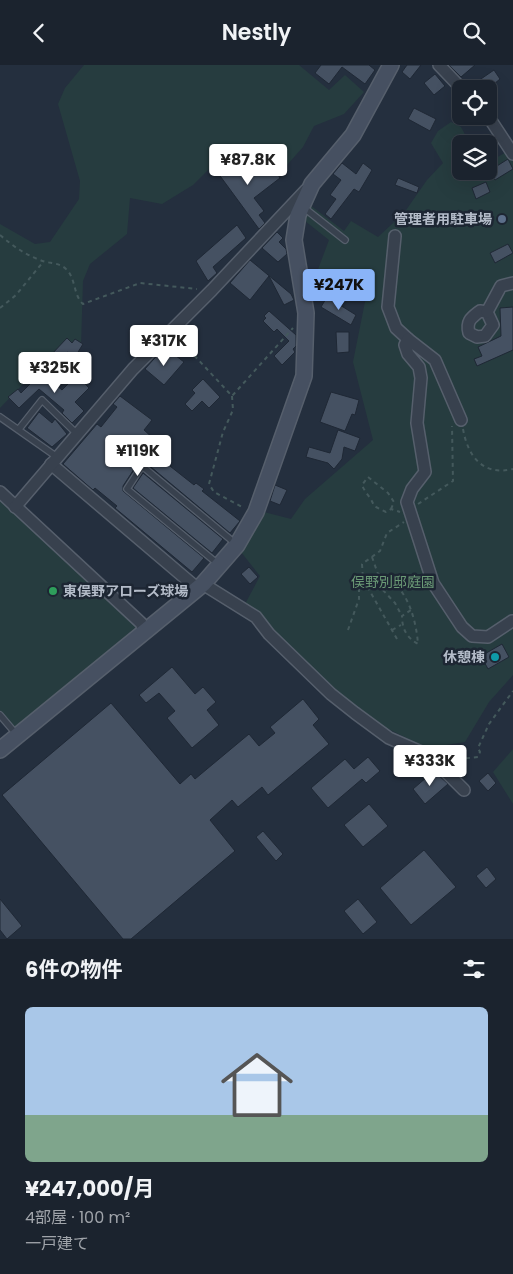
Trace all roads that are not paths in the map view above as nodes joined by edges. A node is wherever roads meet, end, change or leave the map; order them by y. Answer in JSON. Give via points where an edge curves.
{"nodes":[{"id":1,"x":391,"y":65,"type":"edge"},
{"id":2,"x":439,"y":65,"type":"edge"},
{"id":3,"x":453,"y":80,"type":"edge"},
{"id":4,"x":494,"y":125,"type":"edge"},
{"id":5,"x":513,"y":154,"type":"edge"},
{"id":6,"x":312,"y":184,"type":"junction"},
{"id":7,"x":301,"y":206,"type":"junction"},
{"id":8,"x":395,"y":236,"type":"dead end"},
{"id":9,"x":344,"y":240,"type":"dead end"},
{"id":10,"x":513,"y":283,"type":"edge"},
{"id":11,"x":487,"y":312,"type":"dead end"},
{"id":12,"x":408,"y":339,"type":"junction"},
{"id":13,"x":0,"y":417,"type":"edge"},
{"id":14,"x":461,"y":420,"type":"road end"},
{"id":15,"x":19,"y":429,"type":"junction"},
{"id":16,"x":76,"y":433,"type":"junction"},
{"id":17,"x":54,"y":461,"type":"junction"},
{"id":18,"x":0,"y":492,"type":"edge"},
{"id":19,"x":15,"y":507,"type":"junction"},
{"id":20,"x":237,"y":545,"type":"junction"},
{"id":21,"x":220,"y":565,"type":"junction"},
{"id":22,"x":200,"y":586,"type":"junction"},
{"id":23,"x":512,"y":621,"type":"edge"},
{"id":24,"x":145,"y":631,"type":"junction"},
{"id":25,"x":0,"y":715,"type":"edge"},
{"id":26,"x":17,"y":735,"type":"junction"},
{"id":27,"x":0,"y":750,"type":"edge"},
{"id":28,"x":464,"y":790,"type":"dead end"}],
"edges":[{"from":1,"to":6,"type":"street","via":[[353,135]]},
{"from":2,"to":3,"type":"street"},
{"from":4,"to":5,"type":"street"},
{"from":6,"to":7,"type":"street"},
{"from":6,"to":16,"type":"street","via":[[133,369]]},
{"from":7,"to":9,"type":"lane"},
{"from":7,"to":20,"type":"street","via":[[294,241],[306,313],[304,376],[256,512]]},
{"from":8,"to":12,"type":"street","via":[[388,307],[396,329]]},
{"from":10,"to":11,"type":"street","via":[[501,287]]},
{"from":12,"to":14,"type":"street","via":[[436,360]]},
{"from":12,"to":23,"type":"street","via":[[405,345],[408,354],[420,367],[417,423],[425,472],[412,489],[408,502],[433,583],[462,627],[472,636],[488,637]]},
{"from":13,"to":15,"type":"lane"},
{"from":15,"to":16,"type":"lane","via":[[42,400]]},
{"from":15,"to":17,"type":"lane"},
{"from":16,"to":17,"type":"street"},
{"from":17,"to":19,"type":"street"},
{"from":17,"to":22,"type":"street"},
{"from":18,"to":19,"type":"street"},
{"from":19,"to":24,"type":"street","via":[[73,558],[141,623]]},
{"from":20,"to":21,"type":"street"},
{"from":20,"to":21,"type":"lane","via":[[142,466],[126,489]]},
{"from":21,"to":22,"type":"street"},
{"from":22,"to":24,"type":"street"},
{"from":22,"to":28,"type":"street","via":[[256,617],[331,694],[389,738],[436,763]]},
{"from":24,"to":26,"type":"street"},
{"from":25,"to":26,"type":"lane"},
{"from":26,"to":27,"type":"street"}]}
